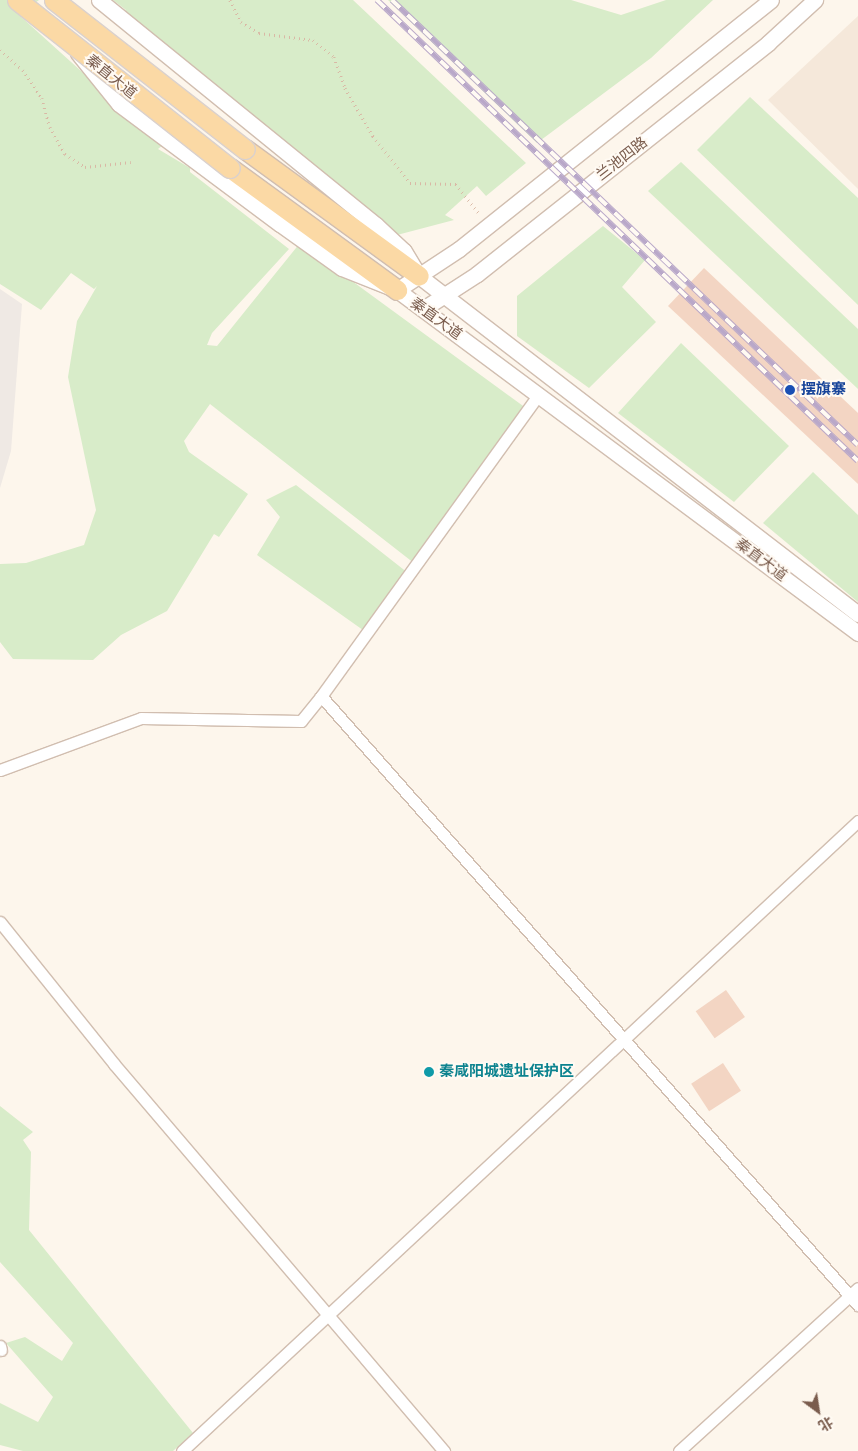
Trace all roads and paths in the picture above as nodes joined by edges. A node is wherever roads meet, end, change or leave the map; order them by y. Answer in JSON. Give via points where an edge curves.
{"nodes":[{"id":1,"x":17,"y":0,"type":"edge"},
{"id":2,"x":54,"y":0,"type":"edge"},
{"id":3,"x":60,"y":0,"type":"edge"},
{"id":4,"x":230,"y":0,"type":"edge"},
{"id":5,"x":771,"y":0,"type":"edge"},
{"id":6,"x":815,"y":0,"type":"edge"},
{"id":7,"x":107,"y":3,"type":"edge"},
{"id":8,"x":0,"y":50,"type":"edge"},
{"id":9,"x":131,"y":162,"type":"dead end"},
{"id":10,"x":488,"y":226,"type":"junction"},
{"id":11,"x":419,"y":276,"type":"junction"},
{"id":12,"x":398,"y":290,"type":"junction"},
{"id":13,"x":444,"y":295,"type":"junction"},
{"id":14,"x":423,"y":309,"type":"junction"},
{"id":15,"x":539,"y":394,"type":"junction"},
{"id":16,"x":858,"y":614,"type":"edge"},
{"id":17,"x":858,"y":633,"type":"edge"},
{"id":18,"x":321,"y":696,"type":"junction"},
{"id":19,"x":0,"y":770,"type":"edge"},
{"id":20,"x":858,"y":821,"type":"edge"},
{"id":21,"x":0,"y":922,"type":"edge"},
{"id":22,"x":624,"y":1039,"type":"junction"},
{"id":23,"x":854,"y":1291,"type":"edge"},
{"id":24,"x":858,"y":1305,"type":"edge"},
{"id":25,"x":328,"y":1314,"type":"junction"},
{"id":26,"x":182,"y":1451,"type":"edge"},
{"id":27,"x":444,"y":1451,"type":"edge"},
{"id":28,"x":679,"y":1451,"type":"edge"}],
"edges":[{"from":1,"to":12,"type":"main road","name":"秦直大道","bridge":true,"via":[[230,168]]},
{"from":2,"to":11,"type":"main road","name":"秦直大道","bridge":true,"via":[[245,149]]},
{"from":3,"to":12,"type":"street","via":[[51,7],[54,22],[119,104],[342,268]]},
{"from":4,"to":10,"type":"path","via":[[242,22],[259,32],[313,40],[334,58],[345,88],[373,136],[410,183],[456,184]]},
{"from":5,"to":10,"type":"street","name":"兰池四路"},
{"from":6,"to":13,"type":"street","name":"兰池四路","via":[[768,43]]},
{"from":7,"to":11,"type":"street","via":[[376,225],[404,251]]},
{"from":8,"to":9,"type":"path","via":[[23,70],[42,98],[50,127],[66,154],[85,167]]},
{"from":10,"to":11,"type":"street","name":"兰池四路"},
{"from":11,"to":12,"type":"street","name":"兰池四路"},
{"from":11,"to":13,"type":"street","name":"秦直大道"},
{"from":12,"to":14,"type":"street","name":"秦直大道"},
{"from":13,"to":14,"type":"street","name":"兰池四路"},
{"from":13,"to":16,"type":"street","name":"秦直大道"},
{"from":14,"to":15,"type":"street","name":"秦直大道"},
{"from":15,"to":17,"type":"street","name":"秦直大道"},
{"from":15,"to":18,"type":"street"},
{"from":18,"to":19,"type":"street","via":[[301,721],[141,718]]},
{"from":18,"to":22,"type":"street"},
{"from":20,"to":22,"type":"street"},
{"from":21,"to":25,"type":"street","via":[[114,1064]]},
{"from":22,"to":23,"type":"street"},
{"from":22,"to":25,"type":"street"},
{"from":23,"to":24,"type":"street"},
{"from":23,"to":28,"type":"street"},
{"from":25,"to":26,"type":"street"},
{"from":25,"to":27,"type":"street"}]}
